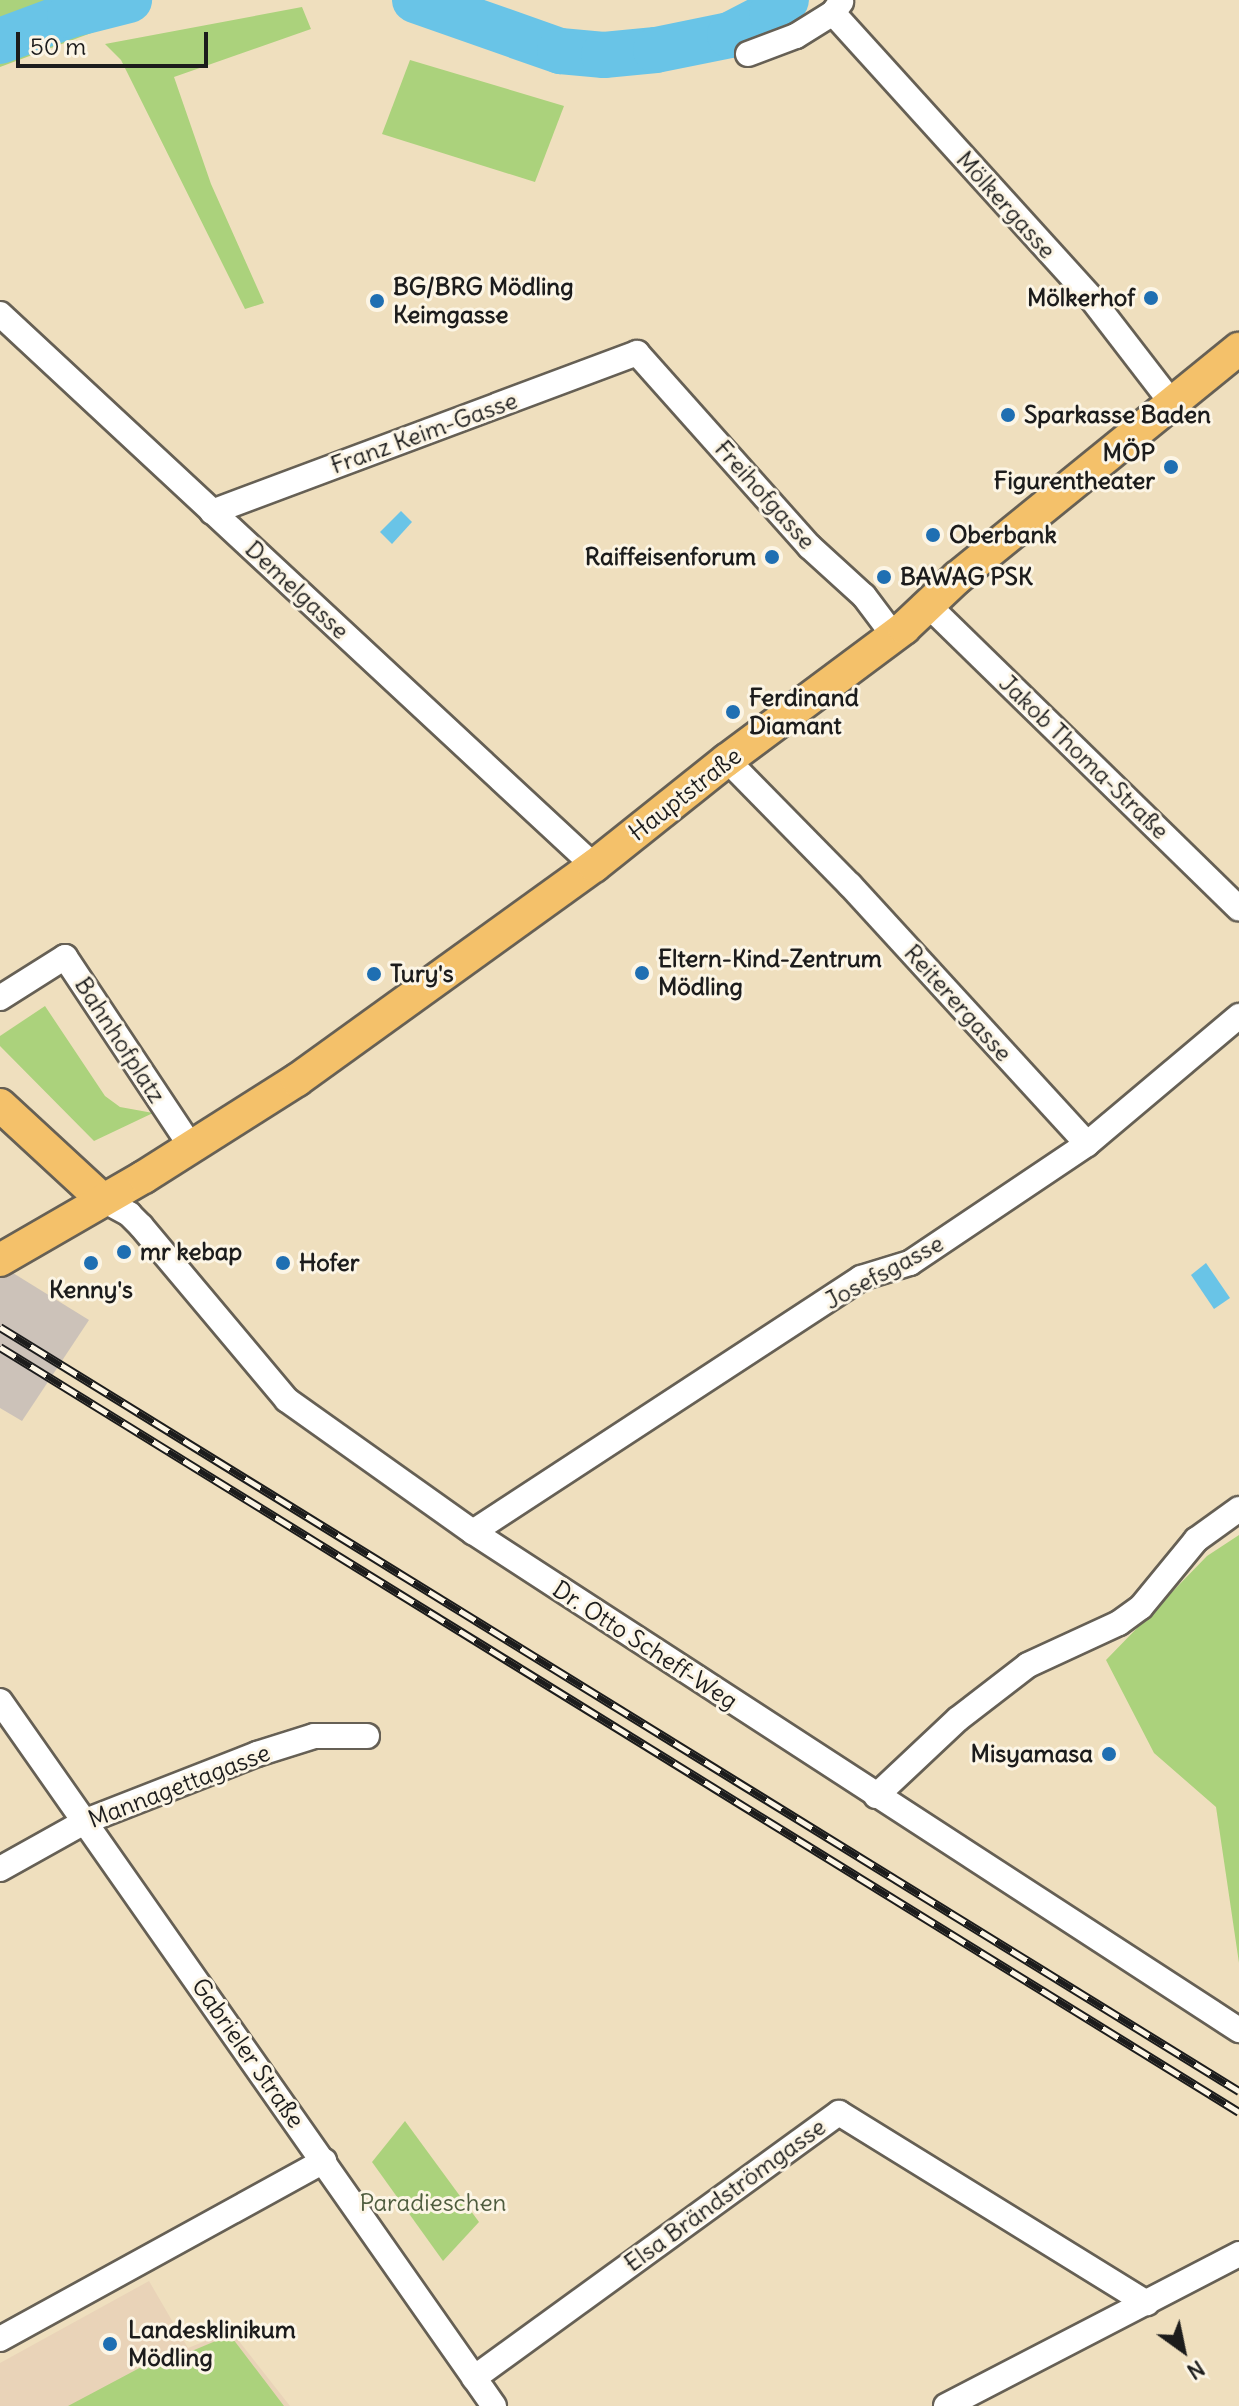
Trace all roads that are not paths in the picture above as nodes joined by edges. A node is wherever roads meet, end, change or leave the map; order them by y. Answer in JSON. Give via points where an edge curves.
{"nodes":[{"id":1,"x":838,"y":7,"type":"edge"},
{"id":2,"x":748,"y":54,"type":"dead end"},
{"id":3,"x":0,"y":314,"type":"edge"},
{"id":4,"x":1239,"y":349,"type":"edge"},
{"id":5,"x":637,"y":353,"type":"joint"},
{"id":6,"x":1172,"y":403,"type":"junction"},
{"id":7,"x":212,"y":512,"type":"junction"},
{"id":8,"x":929,"y":606,"type":"junction"},
{"id":9,"x":894,"y":636,"type":"junction"},
{"id":10,"x":727,"y":760,"type":"junction"},
{"id":11,"x":594,"y":866,"type":"junction"},
{"id":12,"x":1239,"y":908,"type":"edge"},
{"id":13,"x":0,"y":998,"type":"edge"},
{"id":14,"x":1239,"y":1016,"type":"edge"},
{"id":15,"x":0,"y":1105,"type":"edge"},
{"id":16,"x":1087,"y":1144,"type":"junction"},
{"id":17,"x":191,"y":1147,"type":"junction"},
{"id":18,"x":103,"y":1200,"type":"junction"},
{"id":19,"x":0,"y":1259,"type":"edge"},
{"id":20,"x":1239,"y":1509,"type":"edge"},
{"id":21,"x":473,"y":1532,"type":"junction"},
{"id":22,"x":0,"y":1701,"type":"edge"},
{"id":23,"x":367,"y":1736,"type":"dead end"},
{"id":24,"x":876,"y":1796,"type":"junction"},
{"id":25,"x":86,"y":1821,"type":"junction"},
{"id":26,"x":0,"y":1869,"type":"edge"},
{"id":27,"x":1239,"y":2030,"type":"edge"},
{"id":28,"x":324,"y":2161,"type":"junction"},
{"id":29,"x":1239,"y":2254,"type":"edge"},
{"id":30,"x":1147,"y":2303,"type":"junction"},
{"id":31,"x":0,"y":2339,"type":"edge"},
{"id":32,"x":474,"y":2378,"type":"junction"},
{"id":33,"x":494,"y":2406,"type":"edge"},
{"id":34,"x":946,"y":2406,"type":"edge"}],
"edges":[{"from":1,"to":2,"type":"street","via":[[796,36]]},
{"from":1,"to":6,"type":"street","name":"Mölkergasse","via":[[1091,298]]},
{"from":3,"to":7,"type":"street","name":"Demelgasse"},
{"from":4,"to":6,"type":"main road","name":"Hauptstraße"},
{"from":5,"to":7,"type":"street","name":"Franz Keim-Gasse"},
{"from":5,"to":9,"type":"street","name":"Freihofgasse","via":[[809,546],[864,596]]},
{"from":6,"to":8,"type":"main road","name":"Hauptstraße"},
{"from":7,"to":11,"type":"street","name":"Demelgasse"},
{"from":8,"to":9,"type":"main road","name":"Hauptstraße"},
{"from":8,"to":12,"type":"street","name":"Jakob Thoma-Straße"},
{"from":9,"to":10,"type":"main road","name":"Hauptstraße"},
{"from":10,"to":11,"type":"main road","name":"Hauptstraße"},
{"from":10,"to":16,"type":"street","name":"Reiterergasse","via":[[850,885]]},
{"from":11,"to":17,"type":"main road","name":"Hauptstraße","via":[[297,1080]]},
{"from":13,"to":17,"type":"street","name":"Bahnhofplatz","via":[[65,957]]},
{"from":14,"to":16,"type":"street","name":"Josefsgasse"},
{"from":15,"to":18,"type":"main road"},
{"from":16,"to":21,"type":"street","name":"Josefsgasse","via":[[910,1263],[861,1278]]},
{"from":17,"to":18,"type":"main road","name":"Hauptstraße"},
{"from":18,"to":19,"type":"main road","name":"Hauptstraße"},
{"from":18,"to":21,"type":"street","name":"Dr. Otto Scheff-Weg","via":[[141,1226],[270,1385]]},
{"from":20,"to":24,"type":"street","via":[[1196,1540],[1141,1607],[1119,1623],[1028,1665],[958,1719]]},
{"from":21,"to":24,"type":"street","name":"Dr. Otto Scheff-Weg"},
{"from":22,"to":25,"type":"street","name":"Gabrieler Straße"},
{"from":23,"to":25,"type":"street","name":"Mannagettagasse","via":[[314,1736]]},
{"from":24,"to":27,"type":"street","name":"Dr. Otto Scheff-Weg"},
{"from":25,"to":26,"type":"street","name":"Mannagettagasse"},
{"from":25,"to":28,"type":"street","name":"Gabrieler Straße"},
{"from":28,"to":31,"type":"street"},
{"from":28,"to":32,"type":"street","name":"Gabrieler Straße"},
{"from":29,"to":30,"type":"street"},
{"from":30,"to":32,"type":"street","name":"Elsa Brändströmgasse","via":[[839,2113]]},
{"from":30,"to":34,"type":"street"},
{"from":32,"to":33,"type":"street","name":"Gabrieler Straße"}]}
